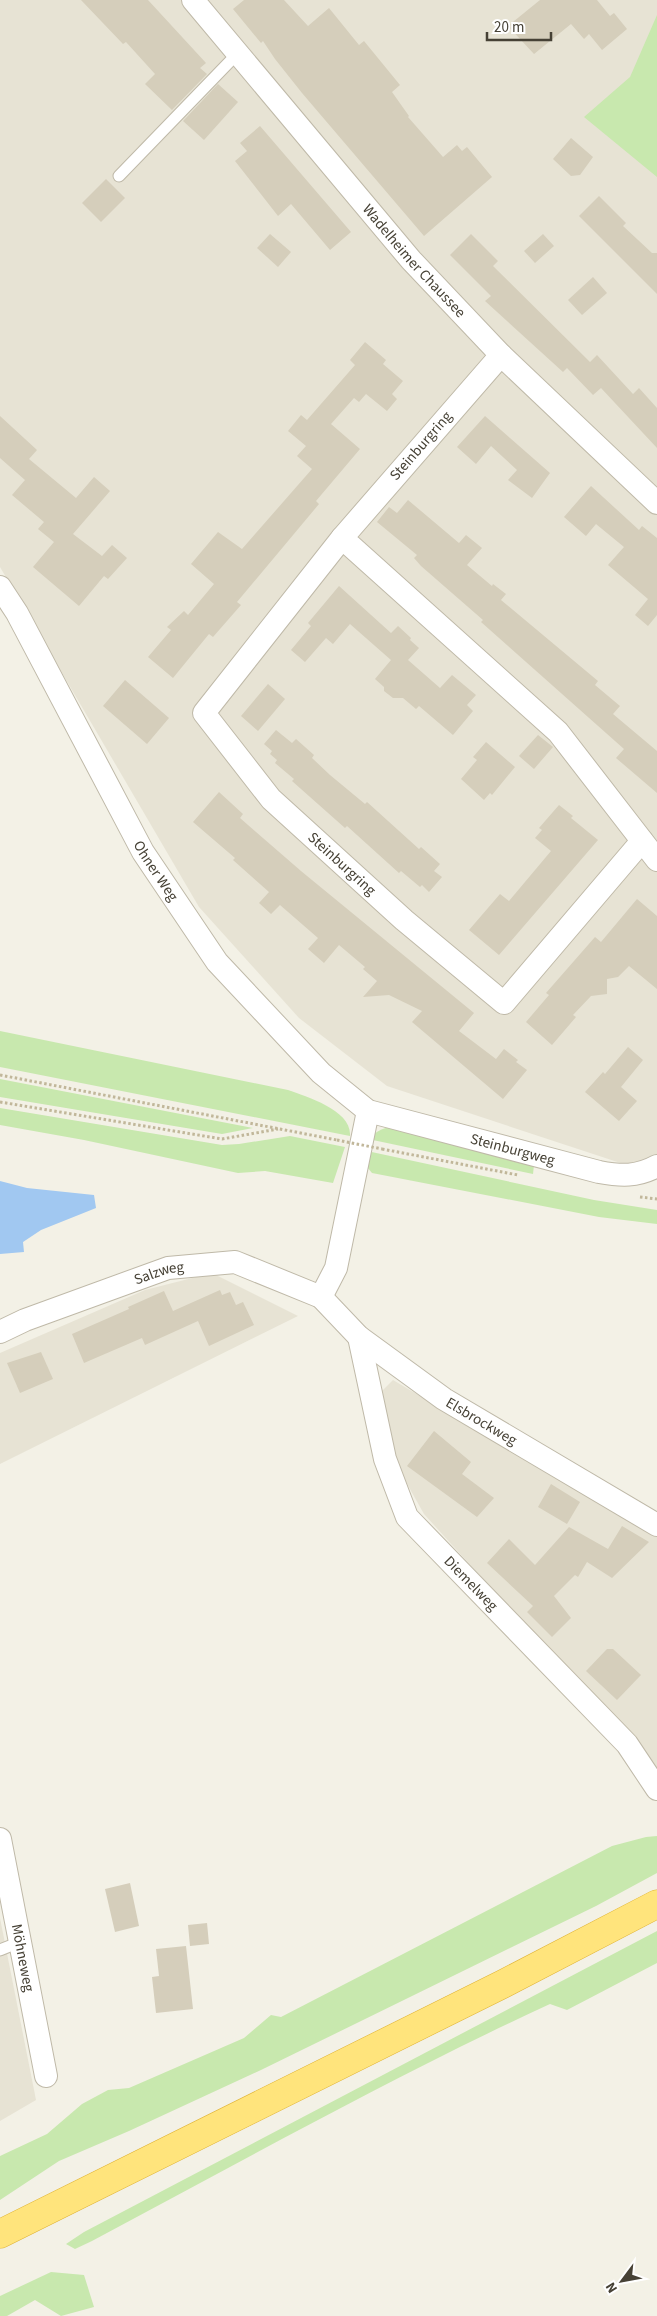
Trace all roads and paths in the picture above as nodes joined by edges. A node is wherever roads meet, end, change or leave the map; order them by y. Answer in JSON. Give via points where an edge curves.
{"nodes":[{"id":1,"x":194,"y":0,"type":"edge"},
{"id":2,"x":238,"y":54,"type":"junction"},
{"id":3,"x":118,"y":176,"type":"dead end"},
{"id":4,"x":501,"y":355,"type":"junction"},
{"id":5,"x":657,"y":503,"type":"edge"},
{"id":6,"x":342,"y":538,"type":"junction"},
{"id":7,"x":0,"y":586,"type":"edge"},
{"id":8,"x":642,"y":841,"type":"junction"},
{"id":9,"x":657,"y":860,"type":"edge"},
{"id":10,"x":0,"y":1075,"type":"edge"},
{"id":11,"x":0,"y":1102,"type":"edge"},
{"id":12,"x":368,"y":1111,"type":"junction"},
{"id":13,"x":281,"y":1129,"type":"junction"},
{"id":14,"x":382,"y":1149,"type":"dead end"},
{"id":15,"x":657,"y":1166,"type":"edge"},
{"id":16,"x":321,"y":1297,"type":"junction"},
{"id":17,"x":0,"y":1332,"type":"edge"},
{"id":18,"x":359,"y":1337,"type":"junction"},
{"id":19,"x":657,"y":1525,"type":"edge"},
{"id":20,"x":657,"y":1789,"type":"edge"},
{"id":21,"x":0,"y":1839,"type":"edge"},
{"id":22,"x":657,"y":1904,"type":"edge"},
{"id":23,"x":10,"y":1946,"type":"edge"},
{"id":24,"x":46,"y":2076,"type":"dead end"},
{"id":25,"x":0,"y":2234,"type":"edge"}],
"edges":[{"from":1,"to":2,"type":"street","name":"Wadelheimer Chaussee"},
{"from":2,"to":3,"type":"lane"},
{"from":2,"to":4,"type":"street","name":"Wadelheimer Chaussee","via":[[411,260]]},
{"from":4,"to":5,"type":"street","name":"Wadelheimer Chaussee"},
{"from":4,"to":6,"type":"street","name":"Steinburgring"},
{"from":6,"to":8,"type":"street","via":[[558,732]]},
{"from":6,"to":8,"type":"street","name":"Steinburgring","via":[[204,713],[270,799],[404,920],[504,1003]]},
{"from":7,"to":12,"type":"street","name":"Ohner Weg","via":[[142,852],[217,962],[321,1073]]},
{"from":8,"to":9,"type":"street"},
{"from":10,"to":13,"type":"path"},
{"from":11,"to":13,"type":"path","via":[[222,1139]]},
{"from":12,"to":15,"type":"street","name":"Steinburgweg","via":[[625,1177]]},
{"from":12,"to":16,"type":"street","via":[[336,1268]]},
{"from":13,"to":14,"type":"path","bridge":true},
{"from":16,"to":17,"type":"street","name":"Salzweg","via":[[235,1262],[168,1268],[24,1320]]},
{"from":16,"to":18,"type":"street","name":"Elsbrockweg"},
{"from":18,"to":19,"type":"street","name":"Elsbrockweg","via":[[444,1399]]},
{"from":18,"to":20,"type":"street","name":"Diemelweg","via":[[385,1459],[407,1516],[627,1744]]},
{"from":21,"to":23,"type":"street","name":"Möhneweg"},
{"from":22,"to":25,"type":"highway"},
{"from":23,"to":24,"type":"street","name":"Möhneweg"}]}
